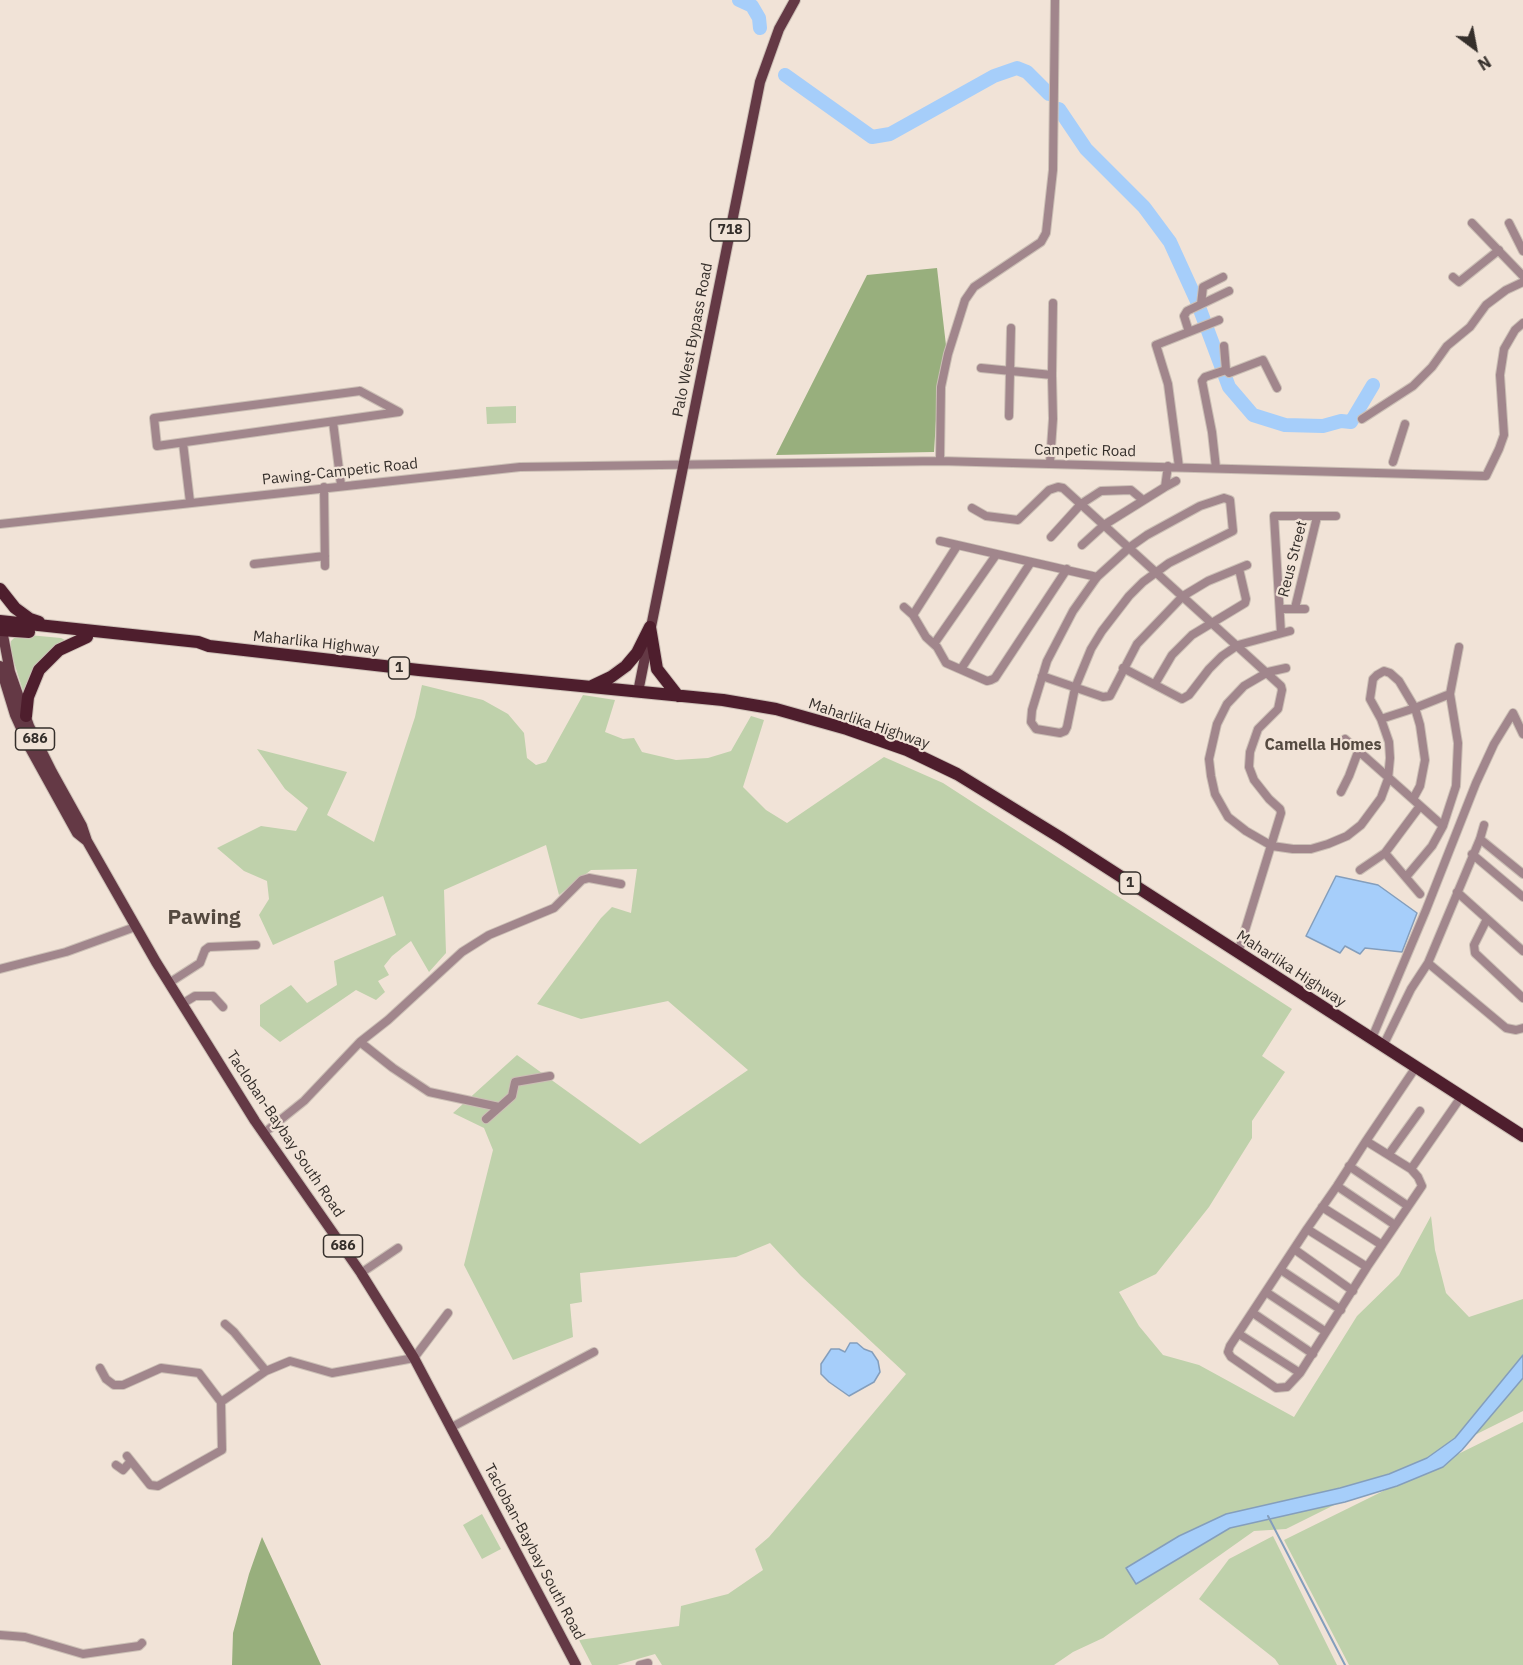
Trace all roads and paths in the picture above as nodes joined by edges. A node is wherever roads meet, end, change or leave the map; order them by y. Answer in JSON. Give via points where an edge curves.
{"nodes":[{"id":1,"x":795,"y":0,"type":"edge"},
{"id":2,"x":1055,"y":0,"type":"edge"},
{"id":3,"x":1472,"y":223,"type":"dead end"},
{"id":4,"x":1509,"y":223,"type":"dead end"},
{"id":5,"x":1499,"y":250,"type":"junction"},
{"id":6,"x":1523,"y":252,"type":"edge"},
{"id":7,"x":1516,"y":267,"type":"junction"},
{"id":8,"x":1523,"y":276,"type":"edge"},
{"id":9,"x":1223,"y":277,"type":"dead end"},
{"id":10,"x":1453,"y":278,"type":"dead end"},
{"id":11,"x":1523,"y":282,"type":"edge"},
{"id":12,"x":1229,"y":291,"type":"dead end"},
{"id":13,"x":1053,"y":303,"type":"dead end"},
{"id":14,"x":1199,"y":305,"type":"junction"},
{"id":15,"x":1219,"y":320,"type":"dead end"},
{"id":16,"x":1523,"y":322,"type":"edge"},
{"id":17,"x":1011,"y":328,"type":"dead end"},
{"id":18,"x":1189,"y":332,"type":"junction"},
{"id":19,"x":1224,"y":346,"type":"dead end"},
{"id":20,"x":981,"y":368,"type":"dead end"},
{"id":21,"x":1010,"y":371,"type":"junction"},
{"id":22,"x":1224,"y":371,"type":"junction"},
{"id":23,"x":1052,"y":375,"type":"junction"},
{"id":24,"x":1277,"y":388,"type":"dead end"},
{"id":25,"x":1009,"y":416,"type":"dead end"},
{"id":26,"x":1362,"y":419,"type":"dead end"},
{"id":27,"x":333,"y":422,"type":"junction"},
{"id":28,"x":1405,"y":424,"type":"dead end"},
{"id":29,"x":183,"y":443,"type":"junction"},
{"id":30,"x":940,"y":461,"type":"junction"},
{"id":31,"x":1050,"y":463,"type":"junction"},
{"id":32,"x":683,"y":466,"type":"junction"},
{"id":33,"x":1168,"y":466,"type":"junction"},
{"id":34,"x":1179,"y":467,"type":"junction"},
{"id":35,"x":1391,"y":467,"type":"junction"},
{"id":36,"x":1216,"y":468,"type":"junction"},
{"id":37,"x":1176,"y":482,"type":"dead end"},
{"id":38,"x":341,"y":485,"type":"junction"},
{"id":39,"x":324,"y":487,"type":"junction"},
{"id":40,"x":1165,"y":487,"type":"junction"},
{"id":41,"x":1143,"y":500,"type":"junction"},
{"id":42,"x":190,"y":502,"type":"junction"},
{"id":43,"x":1081,"y":504,"type":"junction"},
{"id":44,"x":972,"y":507,"type":"dead end"},
{"id":45,"x":1336,"y":516,"type":"dead end"},
{"id":46,"x":1317,"y":517,"type":"junction"},
{"id":47,"x":0,"y":524,"type":"edge"},
{"id":48,"x":1104,"y":525,"type":"junction"},
{"id":49,"x":1051,"y":537,"type":"dead end"},
{"id":50,"x":940,"y":541,"type":"dead end"},
{"id":51,"x":1082,"y":545,"type":"dead end"},
{"id":52,"x":957,"y":546,"type":"junction"},
{"id":53,"x":1130,"y":547,"type":"junction"},
{"id":54,"x":996,"y":555,"type":"junction"},
{"id":55,"x":325,"y":556,"type":"junction"},
{"id":56,"x":1031,"y":562,"type":"junction"},
{"id":57,"x":254,"y":564,"type":"dead end"},
{"id":58,"x":325,"y":566,"type":"dead end"},
{"id":59,"x":1068,"y":569,"type":"junction"},
{"id":60,"x":1156,"y":572,"type":"junction"},
{"id":61,"x":1097,"y":577,"type":"junction"},
{"id":62,"x":0,"y":589,"type":"edge"},
{"id":63,"x":1183,"y":596,"type":"junction"},
{"id":64,"x":904,"y":607,"type":"dead end"},
{"id":65,"x":1295,"y":608,"type":"junction"},
{"id":66,"x":1280,"y":609,"type":"junction"},
{"id":67,"x":1305,"y":609,"type":"dead end"},
{"id":68,"x":913,"y":615,"type":"junction"},
{"id":69,"x":1212,"y":622,"type":"junction"},
{"id":70,"x":1,"y":626,"type":"edge"},
{"id":71,"x":51,"y":627,"type":"junction"},
{"id":72,"x":650,"y":627,"type":"junction"},
{"id":73,"x":1290,"y":630,"type":"dead end"},
{"id":74,"x":1281,"y":633,"type":"junction"},
{"id":75,"x":87,"y":637,"type":"junction"},
{"id":76,"x":934,"y":644,"type":"junction"},
{"id":77,"x":1238,"y":645,"type":"junction"},
{"id":78,"x":209,"y":646,"type":"junction"},
{"id":79,"x":1459,"y":647,"type":"dead end"},
{"id":80,"x":0,"y":666,"type":"edge"},
{"id":81,"x":1123,"y":668,"type":"junction"},
{"id":82,"x":1286,"y":668,"type":"dead end"},
{"id":83,"x":961,"y":669,"type":"junction"},
{"id":84,"x":1268,"y":672,"type":"junction"},
{"id":85,"x":1042,"y":676,"type":"junction"},
{"id":86,"x":1155,"y":684,"type":"junction"},
{"id":87,"x":589,"y":687,"type":"junction"},
{"id":88,"x":1075,"y":688,"type":"junction"},
{"id":89,"x":638,"y":692,"type":"junction"},
{"id":90,"x":1450,"y":694,"type":"junction"},
{"id":91,"x":678,"y":696,"type":"junction"},
{"id":92,"x":1414,"y":708,"type":"junction"},
{"id":93,"x":26,"y":716,"type":"junction"},
{"id":94,"x":1381,"y":719,"type":"junction"},
{"id":95,"x":1523,"y":734,"type":"edge"},
{"id":96,"x":1345,"y":739,"type":"dead end"},
{"id":97,"x":1358,"y":752,"type":"junction"},
{"id":98,"x":1388,"y":779,"type":"junction"},
{"id":99,"x":1341,"y":792,"type":"dead end"},
{"id":100,"x":1416,"y":802,"type":"junction"},
{"id":101,"x":1484,"y":825,"type":"dead end"},
{"id":102,"x":1443,"y":826,"type":"junction"},
{"id":103,"x":1480,"y":839,"type":"junction"},
{"id":104,"x":87,"y":841,"type":"junction"},
{"id":105,"x":1272,"y":846,"type":"junction"},
{"id":106,"x":1385,"y":853,"type":"junction"},
{"id":107,"x":1472,"y":854,"type":"junction"},
{"id":108,"x":1360,"y":870,"type":"dead end"},
{"id":109,"x":1523,"y":874,"type":"edge"},
{"id":110,"x":1406,"y":877,"type":"junction"},
{"id":111,"x":621,"y":884,"type":"dead end"},
{"id":112,"x":1457,"y":892,"type":"junction"},
{"id":113,"x":1420,"y":894,"type":"dead end"},
{"id":114,"x":1523,"y":897,"type":"edge"},
{"id":115,"x":1487,"y":919,"type":"junction"},
{"id":116,"x":135,"y":927,"type":"junction"},
{"id":117,"x":256,"y":945,"type":"dead end"},
{"id":118,"x":1523,"y":951,"type":"edge"},
{"id":119,"x":1238,"y":953,"type":"junction"},
{"id":120,"x":1428,"y":963,"type":"junction"},
{"id":121,"x":0,"y":969,"type":"edge"},
{"id":122,"x":169,"y":983,"type":"junction"},
{"id":123,"x":1523,"y":998,"type":"edge"},
{"id":124,"x":182,"y":1004,"type":"junction"},
{"id":125,"x":223,"y":1007,"type":"dead end"},
{"id":126,"x":1523,"y":1028,"type":"edge"},
{"id":127,"x":1372,"y":1038,"type":"junction"},
{"id":128,"x":360,"y":1042,"type":"junction"},
{"id":129,"x":1383,"y":1046,"type":"junction"},
{"id":130,"x":1416,"y":1067,"type":"junction"},
{"id":131,"x":550,"y":1076,"type":"dead end"},
{"id":132,"x":1461,"y":1097,"type":"junction"},
{"id":133,"x":499,"y":1107,"type":"junction"},
{"id":134,"x":1420,"y":1111,"type":"dead end"},
{"id":135,"x":486,"y":1119,"type":"dead end"},
{"id":136,"x":264,"y":1134,"type":"junction"},
{"id":137,"x":1523,"y":1136,"type":"edge"},
{"id":138,"x":1366,"y":1141,"type":"junction"},
{"id":139,"x":1389,"y":1154,"type":"junction"},
{"id":140,"x":1349,"y":1166,"type":"junction"},
{"id":141,"x":1411,"y":1169,"type":"junction"},
{"id":142,"x":1337,"y":1186,"type":"junction"},
{"id":143,"x":1408,"y":1206,"type":"junction"},
{"id":144,"x":1322,"y":1207,"type":"junction"},
{"id":145,"x":1395,"y":1225,"type":"junction"},
{"id":146,"x":1307,"y":1229,"type":"junction"},
{"id":147,"x":1382,"y":1245,"type":"junction"},
{"id":148,"x":398,"y":1248,"type":"dead end"},
{"id":149,"x":1294,"y":1249,"type":"junction"},
{"id":150,"x":1367,"y":1267,"type":"junction"},
{"id":151,"x":1281,"y":1270,"type":"junction"},
{"id":152,"x":361,"y":1273,"type":"junction"},
{"id":153,"x":1353,"y":1291,"type":"junction"},
{"id":154,"x":1266,"y":1292,"type":"junction"},
{"id":155,"x":1341,"y":1310,"type":"junction"},
{"id":156,"x":448,"y":1313,"type":"dead end"},
{"id":157,"x":1253,"y":1313,"type":"junction"},
{"id":158,"x":225,"y":1324,"type":"dead end"},
{"id":159,"x":1326,"y":1332,"type":"junction"},
{"id":160,"x":1239,"y":1334,"type":"junction"},
{"id":161,"x":594,"y":1352,"type":"dead end"},
{"id":162,"x":1312,"y":1354,"type":"junction"},
{"id":163,"x":414,"y":1358,"type":"junction"},
{"id":164,"x":100,"y":1368,"type":"dead end"},
{"id":165,"x":266,"y":1371,"type":"junction"},
{"id":166,"x":1300,"y":1373,"type":"junction"},
{"id":167,"x":221,"y":1402,"type":"junction"},
{"id":168,"x":452,"y":1427,"type":"junction"},
{"id":169,"x":116,"y":1465,"type":"dead end"},
{"id":170,"x":0,"y":1635,"type":"edge"},
{"id":171,"x":142,"y":1643,"type":"dead end"},
{"id":172,"x":576,"y":1665,"type":"edge"}],
"edges":[{"from":1,"to":32,"type":"main road","name":"Palo West Bypass Road","number":"718","via":[[779,29],[760,82]]},
{"from":2,"to":30,"type":"street","via":[[1053,170],[1046,233],[1041,242],[974,287],[965,300],[943,378]]},
{"from":3,"to":5,"type":"street"},
{"from":4,"to":6,"type":"street"},
{"from":5,"to":7,"type":"street"},
{"from":5,"to":10,"type":"street","via":[[1460,281]]},
{"from":6,"to":7,"type":"street"},
{"from":7,"to":8,"type":"street"},
{"from":9,"to":14,"type":"street","via":[[1203,287]]},
{"from":11,"to":26,"type":"street","via":[[1486,304],[1470,327],[1447,346],[1413,386]]},
{"from":12,"to":14,"type":"street"},
{"from":13,"to":23,"type":"street"},
{"from":14,"to":18,"type":"street","via":[[1185,314]]},
{"from":15,"to":18,"type":"street"},
{"from":16,"to":35,"type":"street","name":"Campetic Road","via":[[1504,349],[1500,375],[1504,435],[1486,476]]},
{"from":17,"to":21,"type":"street"},
{"from":18,"to":34,"type":"street","via":[[1156,345],[1168,384]]},
{"from":19,"to":22,"type":"street"},
{"from":20,"to":21,"type":"street"},
{"from":21,"to":23,"type":"street"},
{"from":21,"to":25,"type":"street"},
{"from":22,"to":24,"type":"street","via":[[1229,373],[1263,360]]},
{"from":22,"to":36,"type":"street","via":[[1202,381]]},
{"from":23,"to":31,"type":"street"},
{"from":27,"to":29,"type":"street"},
{"from":27,"to":29,"type":"street","via":[[399,412],[360,391],[154,418],[157,446]]},
{"from":27,"to":38,"type":"street"},
{"from":28,"to":35,"type":"street"},
{"from":29,"to":42,"type":"street"},
{"from":30,"to":31,"type":"street","name":"Campetic Road"},
{"from":30,"to":32,"type":"street","name":"Campetic Road"},
{"from":31,"to":33,"type":"street","name":"Campetic Road"},
{"from":32,"to":38,"type":"street","name":"Pawing-Campetic Road","via":[[520,467]]},
{"from":32,"to":72,"type":"main road","name":"Palo West Bypass Road","number":"718"},
{"from":33,"to":34,"type":"street","name":"Campetic Road"},
{"from":33,"to":40,"type":"street"},
{"from":34,"to":36,"type":"street","name":"Campetic Road"},
{"from":35,"to":36,"type":"street","name":"Campetic Road"},
{"from":37,"to":40,"type":"street"},
{"from":38,"to":39,"type":"street","name":"Pawing-Campetic Road"},
{"from":39,"to":42,"type":"street","name":"Pawing-Campetic Road"},
{"from":39,"to":55,"type":"street"},
{"from":40,"to":41,"type":"street"},
{"from":41,"to":43,"type":"street","via":[[1136,492],[1124,489],[1101,491]]},
{"from":41,"to":48,"type":"street"},
{"from":42,"to":47,"type":"street","name":"Pawing-Campetic Road"},
{"from":43,"to":44,"type":"street","via":[[1058,487],[1049,490],[1018,520],[986,516]]},
{"from":43,"to":48,"type":"street"},
{"from":43,"to":49,"type":"street"},
{"from":45,"to":46,"type":"street"},
{"from":46,"to":65,"type":"street","name":"Reus Street"},
{"from":46,"to":66,"type":"street","via":[[1276,514],[1273,518]]},
{"from":48,"to":51,"type":"street"},
{"from":48,"to":53,"type":"street"},
{"from":50,"to":52,"type":"street"},
{"from":52,"to":54,"type":"street"},
{"from":52,"to":68,"type":"street"},
{"from":53,"to":60,"type":"street"},
{"from":53,"to":60,"type":"street","via":[[1200,506],[1224,498],[1230,500],[1233,531]]},
{"from":53,"to":61,"type":"street"},
{"from":54,"to":56,"type":"street"},
{"from":54,"to":76,"type":"street"},
{"from":55,"to":57,"type":"street"},
{"from":55,"to":58,"type":"street"},
{"from":56,"to":59,"type":"street"},
{"from":56,"to":83,"type":"street"},
{"from":59,"to":61,"type":"street"},
{"from":59,"to":83,"type":"street","via":[[995,678],[987,681]]},
{"from":60,"to":63,"type":"street"},
{"from":60,"to":88,"type":"street","via":[[1129,596],[1102,631]]},
{"from":61,"to":85,"type":"street","via":[[1062,629]]},
{"from":62,"to":71,"type":"highway","number":"1","via":[[20,612]]},
{"from":63,"to":69,"type":"street"},
{"from":63,"to":69,"type":"street","via":[[1243,567],[1245,603]]},
{"from":63,"to":81,"type":"street","via":[[1137,644]]},
{"from":64,"to":68,"type":"street"},
{"from":65,"to":66,"type":"street"},
{"from":65,"to":67,"type":"street"},
{"from":66,"to":74,"type":"street"},
{"from":68,"to":76,"type":"street"},
{"from":69,"to":77,"type":"street"},
{"from":69,"to":86,"type":"street","via":[[1172,655]]},
{"from":70,"to":71,"type":"highway","name":"Maharlika Highway","number":"1"},
{"from":70,"to":75,"type":"highway","name":"Maharlika Highway","number":"1"},
{"from":70,"to":93,"type":"main road","name":"Tacloban-Baybay South Road","number":"686","via":[[10,672]]},
{"from":71,"to":78,"type":"highway","name":"Maharlika Highway","number":"1"},
{"from":72,"to":87,"type":"highway","via":[[626,666]]},
{"from":72,"to":89,"type":"main road","name":"Palo West Bypass Road","number":"718"},
{"from":72,"to":91,"type":"highway","via":[[657,669]]},
{"from":73,"to":74,"type":"street"},
{"from":74,"to":77,"type":"street"},
{"from":75,"to":78,"type":"highway","name":"Maharlika Highway","number":"1"},
{"from":75,"to":93,"type":"highway","number":"686","via":[[59,650],[39,670],[28,697]]},
{"from":76,"to":83,"type":"street","via":[[946,663]]},
{"from":77,"to":84,"type":"street"},
{"from":77,"to":86,"type":"street","via":[[1209,669],[1186,698]]},
{"from":78,"to":87,"type":"highway","name":"Maharlika Highway","number":"1"},
{"from":79,"to":90,"type":"street"},
{"from":80,"to":104,"type":"main road","name":"Tacloban-Baybay South Road","number":"686","via":[[30,748],[77,833]]},
{"from":81,"to":86,"type":"street"},
{"from":81,"to":88,"type":"street","via":[[1110,696],[1103,698]]},
{"from":82,"to":84,"type":"street"},
{"from":84,"to":105,"type":"street","via":[[1282,690],[1278,709],[1258,729],[1249,760],[1258,787],[1281,811]]},
{"from":84,"to":105,"type":"street","via":[[1244,686],[1227,704],[1217,724],[1209,759],[1219,803],[1228,817]]},
{"from":85,"to":88,"type":"street"},
{"from":85,"to":88,"type":"street","via":[[1031,722],[1040,731],[1065,731]]},
{"from":87,"to":89,"type":"highway","name":"Maharlika Highway","number":"1"},
{"from":89,"to":91,"type":"highway","name":"Maharlika Highway","number":"1"},
{"from":90,"to":92,"type":"street"},
{"from":90,"to":102,"type":"street","via":[[1459,757],[1451,808]]},
{"from":91,"to":119,"type":"highway","name":"Maharlika Highway","number":"1","via":[[776,709],[908,750],[957,774]]},
{"from":92,"to":94,"type":"street"},
{"from":92,"to":94,"type":"street","via":[[1399,681],[1384,671],[1373,679],[1370,699]]},
{"from":92,"to":100,"type":"street","via":[[1425,760]]},
{"from":93,"to":104,"type":"main road","name":"Tacloban-Baybay South Road","number":"686"},
{"from":94,"to":98,"type":"street","via":[[1389,742]]},
{"from":95,"to":127,"type":"street","via":[[1513,713],[1476,783]]},
{"from":96,"to":97,"type":"street"},
{"from":97,"to":98,"type":"street"},
{"from":97,"to":99,"type":"street"},
{"from":98,"to":100,"type":"street"},
{"from":98,"to":105,"type":"street","via":[[1371,814],[1347,836],[1311,849]]},
{"from":100,"to":102,"type":"street"},
{"from":100,"to":106,"type":"street"},
{"from":101,"to":103,"type":"street"},
{"from":102,"to":110,"type":"street"},
{"from":103,"to":107,"type":"street"},
{"from":103,"to":109,"type":"street"},
{"from":104,"to":116,"type":"main road","name":"Tacloban-Baybay South Road","number":"686"},
{"from":105,"to":119,"type":"street"},
{"from":106,"to":108,"type":"street"},
{"from":106,"to":110,"type":"street"},
{"from":107,"to":112,"type":"street"},
{"from":107,"to":114,"type":"street"},
{"from":110,"to":113,"type":"street"},
{"from":111,"to":128,"type":"street","via":[[582,880],[554,908],[489,935],[462,952]]},
{"from":112,"to":115,"type":"street"},
{"from":112,"to":120,"type":"street"},
{"from":115,"to":118,"type":"street"},
{"from":115,"to":123,"type":"street","via":[[1474,945],[1475,952]]},
{"from":116,"to":121,"type":"street","via":[[66,952]]},
{"from":116,"to":122,"type":"main road","name":"Tacloban-Baybay South Road","number":"686"},
{"from":117,"to":122,"type":"street","via":[[209,947],[200,963]]},
{"from":119,"to":127,"type":"highway","name":"Maharlika Highway","number":"1"},
{"from":120,"to":126,"type":"street","via":[[1506,1028]]},
{"from":120,"to":129,"type":"street"},
{"from":122,"to":124,"type":"main road","name":"Tacloban-Baybay South Road","number":"686"},
{"from":124,"to":125,"type":"street","via":[[195,996],[213,996]]},
{"from":124,"to":136,"type":"main road","name":"Tacloban-Baybay South Road","number":"686"},
{"from":127,"to":129,"type":"highway","name":"Maharlika Highway","number":"1"},
{"from":128,"to":133,"type":"street","via":[[429,1092]]},
{"from":128,"to":136,"type":"street","via":[[304,1101]]},
{"from":129,"to":130,"type":"highway","name":"Maharlika Highway","number":"1"},
{"from":130,"to":132,"type":"highway","name":"Maharlika Highway","number":"1"},
{"from":130,"to":138,"type":"street"},
{"from":131,"to":133,"type":"street","via":[[514,1082],[512,1095]]},
{"from":132,"to":137,"type":"highway","name":"Maharlika Highway","number":"1"},
{"from":132,"to":141,"type":"street"},
{"from":133,"to":135,"type":"street"},
{"from":134,"to":139,"type":"street"},
{"from":136,"to":152,"type":"main road","name":"Tacloban-Baybay South Road","number":"686"},
{"from":138,"to":139,"type":"street"},
{"from":138,"to":140,"type":"street"},
{"from":139,"to":141,"type":"street"},
{"from":140,"to":142,"type":"street"},
{"from":140,"to":143,"type":"street"},
{"from":141,"to":143,"type":"street","via":[[1422,1186]]},
{"from":142,"to":144,"type":"street"},
{"from":142,"to":145,"type":"street"},
{"from":143,"to":145,"type":"street"},
{"from":144,"to":146,"type":"street"},
{"from":144,"to":147,"type":"street"},
{"from":145,"to":147,"type":"street"},
{"from":146,"to":149,"type":"street"},
{"from":146,"to":150,"type":"street"},
{"from":147,"to":150,"type":"street"},
{"from":148,"to":152,"type":"street"},
{"from":149,"to":151,"type":"street"},
{"from":149,"to":153,"type":"street"},
{"from":150,"to":153,"type":"street"},
{"from":151,"to":154,"type":"street"},
{"from":151,"to":155,"type":"street"},
{"from":152,"to":163,"type":"main road","name":"Tacloban-Baybay South Road","number":"686"},
{"from":153,"to":155,"type":"street"},
{"from":154,"to":157,"type":"street"},
{"from":154,"to":159,"type":"street"},
{"from":155,"to":159,"type":"street"},
{"from":156,"to":163,"type":"street"},
{"from":157,"to":160,"type":"street"},
{"from":157,"to":162,"type":"street"},
{"from":158,"to":165,"type":"street"},
{"from":159,"to":162,"type":"street"},
{"from":160,"to":166,"type":"street"},
{"from":160,"to":166,"type":"street","via":[[1229,1355],[1276,1388],[1287,1387]]},
{"from":161,"to":168,"type":"street"},
{"from":162,"to":166,"type":"street"},
{"from":163,"to":165,"type":"street","via":[[332,1373],[290,1361]]},
{"from":163,"to":168,"type":"main road","name":"Tacloban-Baybay South Road","number":"686"},
{"from":164,"to":167,"type":"street","via":[[114,1385],[123,1385],[161,1368],[199,1373]]},
{"from":165,"to":167,"type":"street"},
{"from":167,"to":169,"type":"street","via":[[222,1450],[154,1486],[129,1459],[123,1470]]},
{"from":168,"to":172,"type":"main road","name":"Tacloban-Baybay South Road","number":"686"},
{"from":170,"to":171,"type":"street","via":[[25,1637],[83,1654]]}]}
